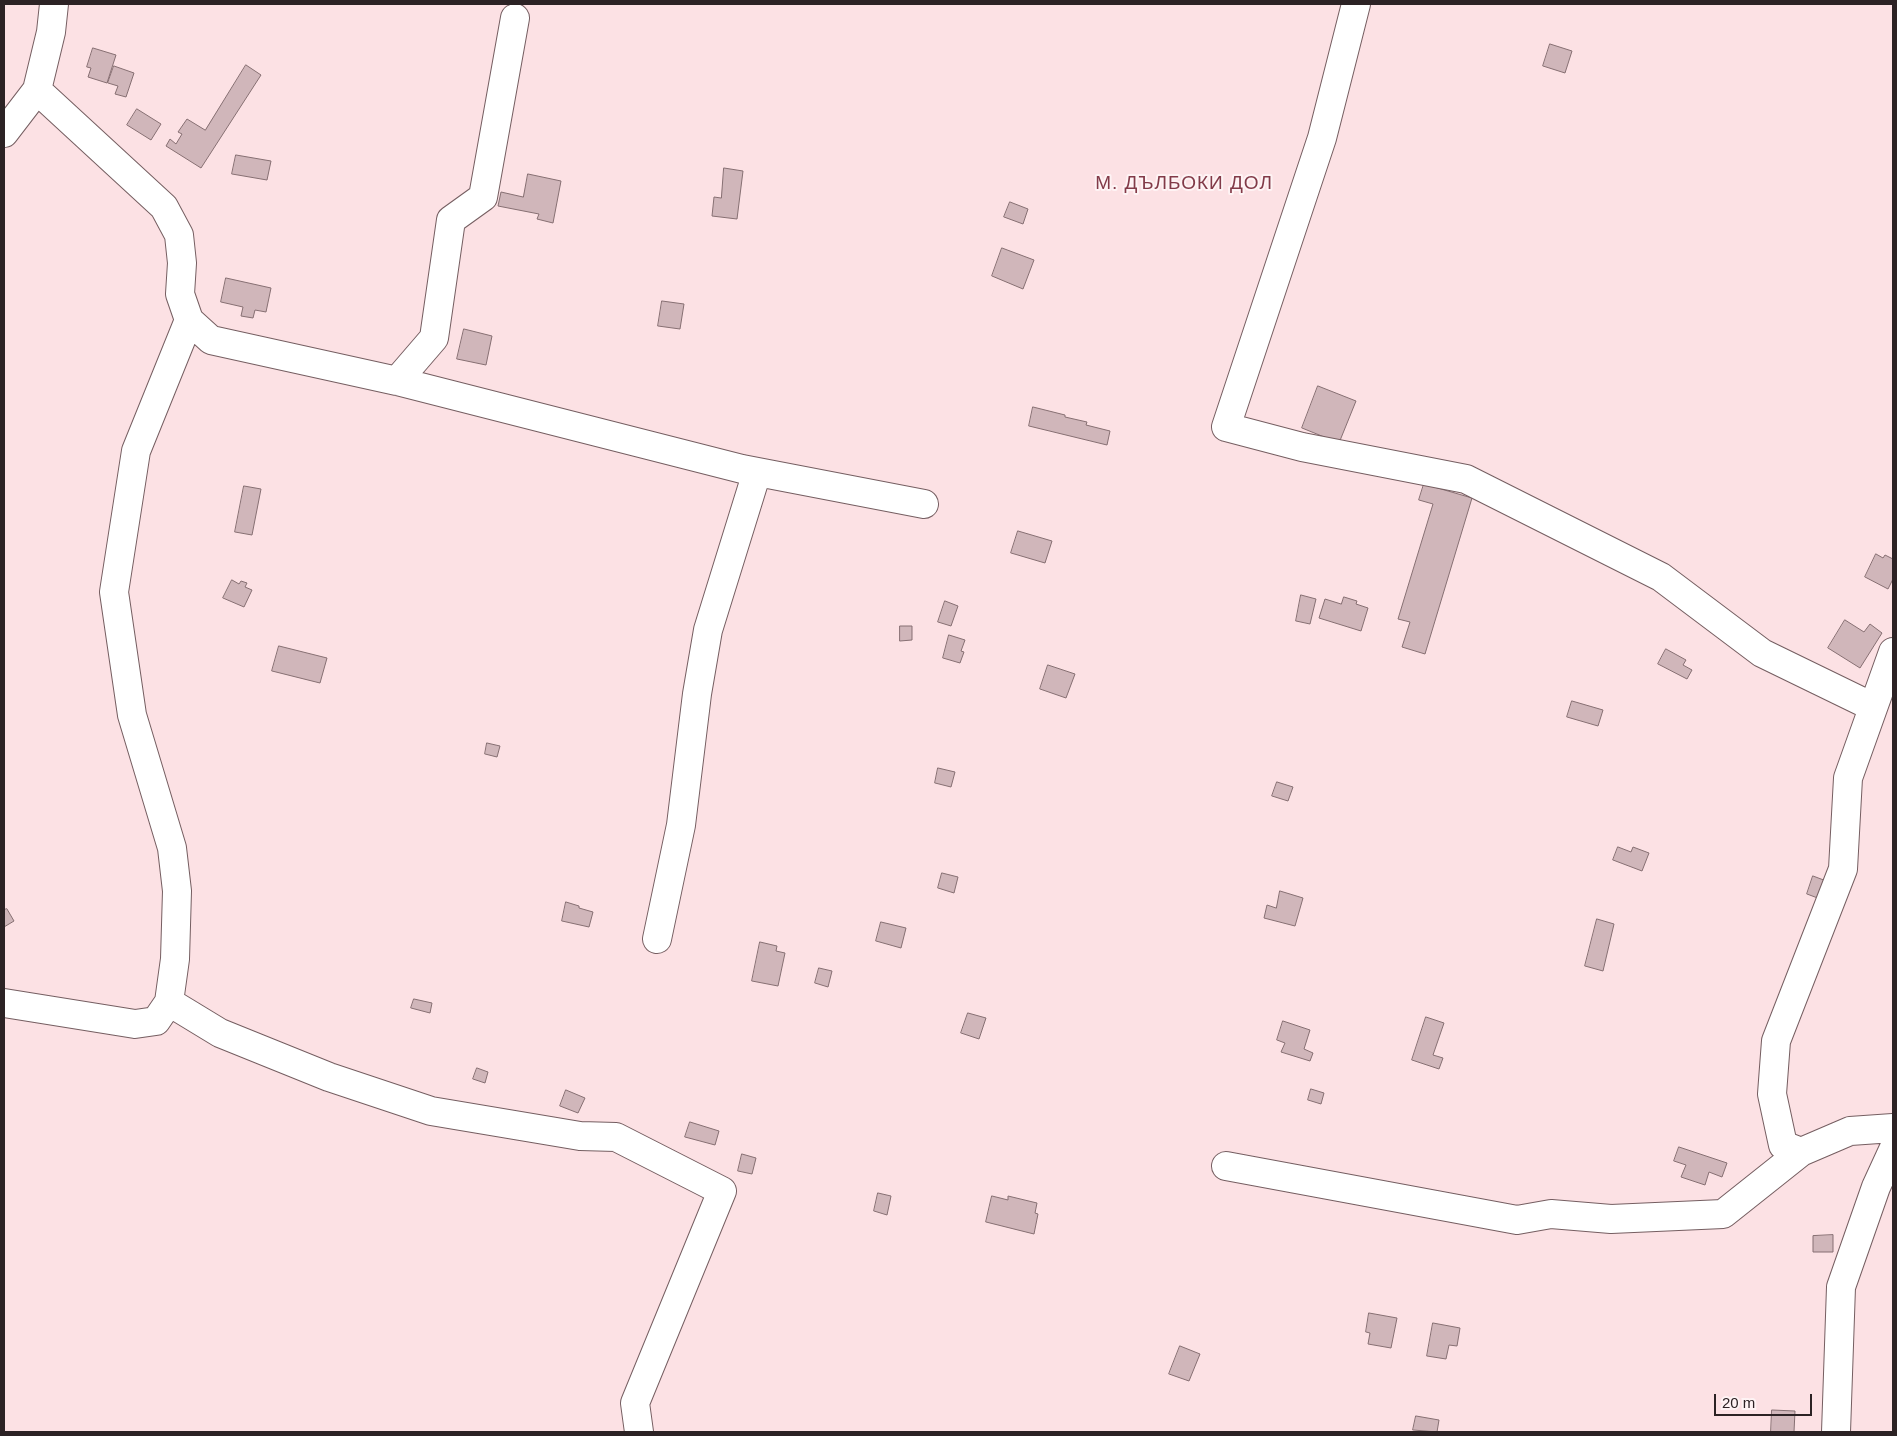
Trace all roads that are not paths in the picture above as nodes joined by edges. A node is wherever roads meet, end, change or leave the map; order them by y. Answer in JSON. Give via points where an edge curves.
{"nodes":[{"id":1,"x":54,"y":4,"type":"edge"},
{"id":2,"x":1356,"y":4,"type":"edge"},
{"id":3,"x":515,"y":18,"type":"dead end"},
{"id":4,"x":37,"y":90,"type":"junction"},
{"id":5,"x":4,"y":133,"type":"edge"},
{"id":6,"x":189,"y":320,"type":"junction"},
{"id":7,"x":397,"y":381,"type":"junction"},
{"id":8,"x":757,"y":472,"type":"junction"},
{"id":9,"x":924,"y":504,"type":"dead end"},
{"id":10,"x":1893,"y":652,"type":"edge"},
{"id":11,"x":1873,"y":707,"type":"junction"},
{"id":12,"x":657,"y":939,"type":"dead end"},
{"id":13,"x":169,"y":1002,"type":"junction"},
{"id":14,"x":4,"y":1003,"type":"edge"},
{"id":15,"x":1893,"y":1128,"type":"edge"},
{"id":16,"x":1893,"y":1150,"type":"edge"},
{"id":17,"x":1802,"y":1152,"type":"junction"},
{"id":18,"x":1226,"y":1166,"type":"dead end"},
{"id":19,"x":639,"y":1432,"type":"edge"},
{"id":20,"x":1836,"y":1432,"type":"edge"}],
"edges":[{"from":1,"to":4,"type":"street","via":[[52,32]]},
{"from":2,"to":11,"type":"street","via":[[1322,138],[1226,427],[1302,447],[1466,479],[1661,577],[1762,653]]},
{"from":3,"to":7,"type":"street","via":[[483,197],[451,220],[434,338]]},
{"from":4,"to":5,"type":"street"},
{"from":4,"to":6,"type":"street","via":[[164,207],[180,234],[180,294]]},
{"from":6,"to":7,"type":"street","via":[[211,340]]},
{"from":6,"to":13,"type":"street","via":[[136,450],[114,592],[132,715],[172,848],[176,882],[175,959]]},
{"from":7,"to":8,"type":"street"},
{"from":8,"to":9,"type":"street"},
{"from":8,"to":12,"type":"street","via":[[708,630],[681,825]]},
{"from":10,"to":11,"type":"street"},
{"from":11,"to":17,"type":"street","via":[[1848,778],[1843,869],[1776,1041],[1772,1094],[1781,1137],[1783,1145]]},
{"from":13,"to":14,"type":"street","via":[[156,1022],[135,1024]]},
{"from":13,"to":19,"type":"street","via":[[220,1033],[329,1077],[430,1111],[580,1136],[616,1137],[722,1191],[635,1403]]},
{"from":15,"to":17,"type":"street","via":[[1850,1132]]},
{"from":16,"to":20,"type":"street","via":[[1876,1187],[1841,1287]]},
{"from":17,"to":18,"type":"street","via":[[1723,1214],[1611,1219],[1551,1214],[1517,1220]]}]}
